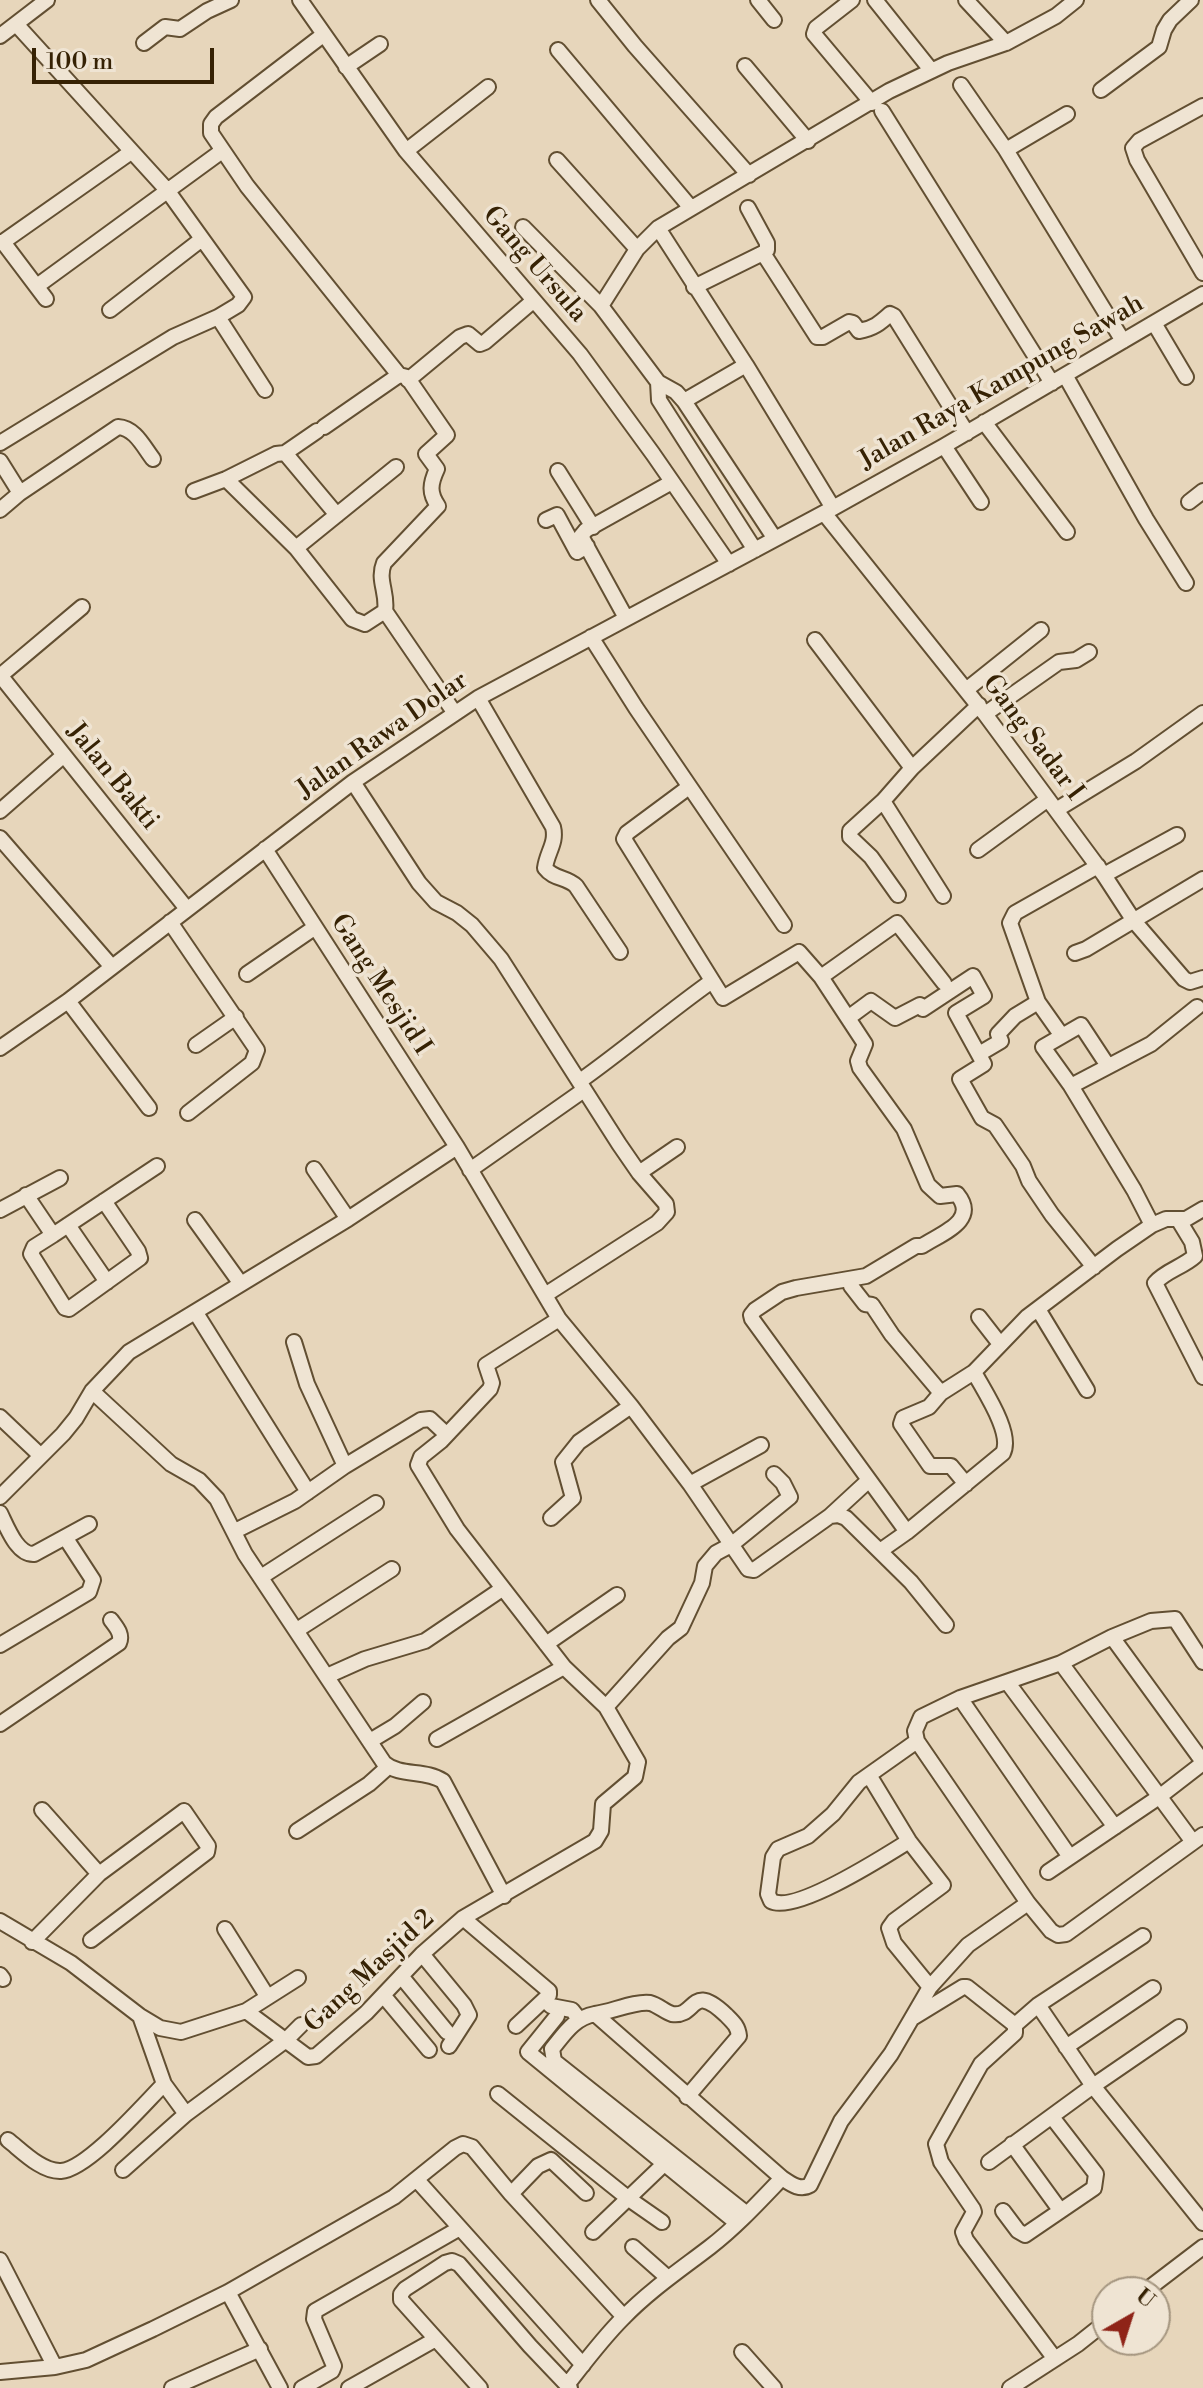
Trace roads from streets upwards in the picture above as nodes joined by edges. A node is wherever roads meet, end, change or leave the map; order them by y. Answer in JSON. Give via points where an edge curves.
{"nodes":[{"id":1,"x":47,"y":0,"type":"edge"},
{"id":2,"x":231,"y":0,"type":"edge"},
{"id":3,"x":300,"y":0,"type":"edge"},
{"id":4,"x":598,"y":0,"type":"edge"},
{"id":5,"x":758,"y":0,"type":"edge"},
{"id":6,"x":852,"y":0,"type":"edge"},
{"id":7,"x":875,"y":0,"type":"edge"},
{"id":8,"x":966,"y":0,"type":"edge"},
{"id":9,"x":1191,"y":0,"type":"edge"},
{"id":10,"x":1070,"y":2,"type":"edge"},
{"id":11,"x":774,"y":20,"type":"dead end"},
{"id":12,"x":16,"y":24,"type":"junction"},
{"id":13,"x":323,"y":35,"type":"junction"},
{"id":14,"x":0,"y":36,"type":"edge"},
{"id":15,"x":144,"y":43,"type":"dead end"},
{"id":16,"x":1006,"y":43,"type":"junction"},
{"id":17,"x":380,"y":44,"type":"dead end"},
{"id":18,"x":558,"y":50,"type":"dead end"},
{"id":19,"x":745,"y":66,"type":"dead end"},
{"id":20,"x":346,"y":67,"type":"junction"},
{"id":21,"x":931,"y":70,"type":"junction"},
{"id":22,"x":961,"y":85,"type":"dead end"},
{"id":23,"x":488,"y":87,"type":"dead end"},
{"id":24,"x":1101,"y":90,"type":"dead end"},
{"id":25,"x":1203,"y":106,"type":"edge"},
{"id":26,"x":877,"y":107,"type":"junction"},
{"id":27,"x":1067,"y":114,"type":"dead end"},
{"id":28,"x":808,"y":141,"type":"junction"},
{"id":29,"x":1006,"y":150,"type":"junction"},
{"id":30,"x":222,"y":151,"type":"junction"},
{"id":31,"x":406,"y":151,"type":"junction"},
{"id":32,"x":131,"y":152,"type":"junction"},
{"id":33,"x":557,"y":160,"type":"dead end"},
{"id":34,"x":749,"y":175,"type":"junction"},
{"id":35,"x":167,"y":190,"type":"junction"},
{"id":36,"x":691,"y":208,"type":"junction"},
{"id":37,"x":748,"y":208,"type":"dead end"},
{"id":38,"x":523,"y":227,"type":"dead end"},
{"id":39,"x":658,"y":228,"type":"junction"},
{"id":40,"x":202,"y":239,"type":"junction"},
{"id":41,"x":2,"y":242,"type":"edge"},
{"id":42,"x":637,"y":249,"type":"junction"},
{"id":43,"x":763,"y":253,"type":"junction"},
{"id":44,"x":1203,"y":273,"type":"edge"},
{"id":45,"x":37,"y":286,"type":"junction"},
{"id":46,"x":694,"y":287,"type":"junction"},
{"id":47,"x":1202,"y":295,"type":"edge"},
{"id":48,"x":46,"y":299,"type":"dead end"},
{"id":49,"x":533,"y":301,"type":"junction"},
{"id":50,"x":601,"y":306,"type":"junction"},
{"id":51,"x":110,"y":310,"type":"dead end"},
{"id":52,"x":218,"y":317,"type":"junction"},
{"id":53,"x":1154,"y":323,"type":"junction"},
{"id":54,"x":1123,"y":341,"type":"junction"},
{"id":55,"x":746,"y":365,"type":"junction"},
{"id":56,"x":1186,"y":377,"type":"dead end"},
{"id":57,"x":404,"y":378,"type":"junction"},
{"id":58,"x":1059,"y":379,"type":"junction"},
{"id":59,"x":658,"y":382,"type":"junction"},
{"id":60,"x":265,"y":390,"type":"dead end"},
{"id":61,"x":684,"y":401,"type":"junction"},
{"id":62,"x":984,"y":422,"type":"junction"},
{"id":63,"x":967,"y":433,"type":"junction"},
{"id":64,"x":0,"y":443,"type":"edge"},
{"id":65,"x":944,"y":446,"type":"junction"},
{"id":66,"x":285,"y":453,"type":"junction"},
{"id":67,"x":153,"y":459,"type":"dead end"},
{"id":68,"x":0,"y":461,"type":"edge"},
{"id":69,"x":396,"y":467,"type":"dead end"},
{"id":70,"x":558,"y":471,"type":"dead end"},
{"id":71,"x":226,"y":479,"type":"junction"},
{"id":72,"x":672,"y":482,"type":"junction"},
{"id":73,"x":194,"y":491,"type":"dead end"},
{"id":74,"x":1203,"y":491,"type":"edge"},
{"id":75,"x":20,"y":493,"type":"junction"},
{"id":76,"x":981,"y":502,"type":"dead end"},
{"id":77,"x":1189,"y":502,"type":"dead end"},
{"id":78,"x":1,"y":508,"type":"edge"},
{"id":79,"x":829,"y":510,"type":"junction"},
{"id":80,"x":337,"y":515,"type":"junction"},
{"id":81,"x":546,"y":520,"type":"dead end"},
{"id":82,"x":593,"y":527,"type":"junction"},
{"id":83,"x":1067,"y":532,"type":"dead end"},
{"id":84,"x":775,"y":539,"type":"junction"},
{"id":85,"x":587,"y":546,"type":"junction"},
{"id":86,"x":296,"y":548,"type":"junction"},
{"id":87,"x":755,"y":550,"type":"junction"},
{"id":88,"x":729,"y":564,"type":"junction"},
{"id":89,"x":1186,"y":583,"type":"dead end"},
{"id":90,"x":82,"y":607,"type":"dead end"},
{"id":91,"x":385,"y":611,"type":"junction"},
{"id":92,"x":626,"y":618,"type":"junction"},
{"id":93,"x":1041,"y":630,"type":"dead end"},
{"id":94,"x":591,"y":637,"type":"junction"},
{"id":95,"x":815,"y":640,"type":"dead end"},
{"id":96,"x":1089,"y":652,"type":"dead end"},
{"id":97,"x":0,"y":676,"type":"edge"},
{"id":98,"x":966,"y":690,"type":"junction"},
{"id":99,"x":478,"y":698,"type":"junction"},
{"id":100,"x":982,"y":710,"type":"junction"},
{"id":101,"x":454,"y":712,"type":"junction"},
{"id":102,"x":1201,"y":718,"type":"edge"},
{"id":103,"x":64,"y":755,"type":"junction"},
{"id":104,"x":912,"y":768,"type":"junction"},
{"id":105,"x":353,"y":782,"type":"junction"},
{"id":106,"x":689,"y":787,"type":"junction"},
{"id":107,"x":883,"y":801,"type":"junction"},
{"id":108,"x":1052,"y":805,"type":"junction"},
{"id":109,"x":0,"y":811,"type":"edge"},
{"id":110,"x":1177,"y":835,"type":"dead end"},
{"id":111,"x":0,"y":838,"type":"edge"},
{"id":112,"x":265,"y":849,"type":"junction"},
{"id":113,"x":978,"y":850,"type":"dead end"},
{"id":114,"x":1101,"y":870,"type":"junction"},
{"id":115,"x":1203,"y":879,"type":"edge"},
{"id":116,"x":898,"y":895,"type":"dead end"},
{"id":117,"x":943,"y":896,"type":"dead end"},
{"id":118,"x":187,"y":909,"type":"junction"},
{"id":119,"x":1134,"y":921,"type":"junction"},
{"id":120,"x":170,"y":922,"type":"junction"},
{"id":121,"x":784,"y":925,"type":"dead end"},
{"id":122,"x":314,"y":928,"type":"junction"},
{"id":123,"x":620,"y":952,"type":"dead end"},
{"id":124,"x":1075,"y":953,"type":"dead end"},
{"id":125,"x":112,"y":967,"type":"junction"},
{"id":126,"x":247,"y":974,"type":"dead end"},
{"id":127,"x":821,"y":977,"type":"junction"},
{"id":128,"x":1197,"y":980,"type":"edge"},
{"id":129,"x":712,"y":981,"type":"junction"},
{"id":130,"x":944,"y":983,"type":"dead end"},
{"id":131,"x":68,"y":1001,"type":"junction"},
{"id":132,"x":1038,"y":1002,"type":"junction"},
{"id":133,"x":1200,"y":1010,"type":"edge"},
{"id":134,"x":236,"y":1017,"type":"junction"},
{"id":135,"x":848,"y":1018,"type":"junction"},
{"id":136,"x":1062,"y":1036,"type":"junction"},
{"id":137,"x":196,"y":1045,"type":"dead end"},
{"id":138,"x":0,"y":1048,"type":"edge"},
{"id":139,"x":979,"y":1054,"type":"junction"},
{"id":140,"x":1108,"y":1066,"type":"junction"},
{"id":141,"x":582,"y":1085,"type":"junction"},
{"id":142,"x":1071,"y":1086,"type":"junction"},
{"id":143,"x":149,"y":1108,"type":"dead end"},
{"id":144,"x":188,"y":1113,"type":"dead end"},
{"id":145,"x":457,"y":1147,"type":"junction"},
{"id":146,"x":677,"y":1147,"type":"dead end"},
{"id":147,"x":157,"y":1166,"type":"dead end"},
{"id":148,"x":314,"y":1169,"type":"dead end"},
{"id":149,"x":470,"y":1170,"type":"junction"},
{"id":150,"x":639,"y":1173,"type":"junction"},
{"id":151,"x":60,"y":1178,"type":"dead end"},
{"id":152,"x":26,"y":1195,"type":"junction"},
{"id":153,"x":104,"y":1201,"type":"junction"},
{"id":154,"x":1203,"y":1209,"type":"edge"},
{"id":155,"x":0,"y":1210,"type":"edge"},
{"id":156,"x":348,"y":1219,"type":"junction"},
{"id":157,"x":1178,"y":1219,"type":"junction"},
{"id":158,"x":195,"y":1220,"type":"dead end"},
{"id":159,"x":68,"y":1225,"type":"junction"},
{"id":160,"x":1152,"y":1225,"type":"junction"},
{"id":161,"x":53,"y":1235,"type":"junction"},
{"id":162,"x":1094,"y":1267,"type":"junction"},
{"id":163,"x":850,"y":1279,"type":"junction"},
{"id":164,"x":107,"y":1282,"type":"junction"},
{"id":165,"x":241,"y":1284,"type":"junction"},
{"id":166,"x":545,"y":1295,"type":"junction"},
{"id":167,"x":1038,"y":1309,"type":"junction"},
{"id":168,"x":196,"y":1313,"type":"junction"},
{"id":169,"x":979,"y":1317,"type":"dead end"},
{"id":170,"x":559,"y":1319,"type":"junction"},
{"id":171,"x":294,"y":1342,"type":"dead end"},
{"id":172,"x":1000,"y":1344,"type":"junction"},
{"id":173,"x":974,"y":1372,"type":"junction"},
{"id":174,"x":1203,"y":1377,"type":"edge"},
{"id":175,"x":1087,"y":1390,"type":"dead end"},
{"id":176,"x":92,"y":1391,"type":"junction"},
{"id":177,"x":941,"y":1393,"type":"junction"},
{"id":178,"x":631,"y":1406,"type":"junction"},
{"id":179,"x":0,"y":1417,"type":"edge"},
{"id":180,"x":446,"y":1434,"type":"junction"},
{"id":181,"x":761,"y":1445,"type":"dead end"},
{"id":182,"x":40,"y":1455,"type":"junction"},
{"id":183,"x":345,"y":1466,"type":"junction"},
{"id":184,"x":774,"y":1474,"type":"dead end"},
{"id":185,"x":869,"y":1480,"type":"junction"},
{"id":186,"x":690,"y":1484,"type":"junction"},
{"id":187,"x":966,"y":1484,"type":"junction"},
{"id":188,"x":308,"y":1492,"type":"junction"},
{"id":189,"x":0,"y":1497,"type":"edge"},
{"id":190,"x":376,"y":1503,"type":"dead end"},
{"id":191,"x":0,"y":1513,"type":"edge"},
{"id":192,"x":830,"y":1516,"type":"junction"},
{"id":193,"x":551,"y":1518,"type":"dead end"},
{"id":194,"x":89,"y":1524,"type":"dead end"},
{"id":195,"x":235,"y":1531,"type":"junction"},
{"id":196,"x":907,"y":1532,"type":"junction"},
{"id":197,"x":65,"y":1537,"type":"junction"},
{"id":198,"x":731,"y":1545,"type":"junction"},
{"id":199,"x":880,"y":1551,"type":"junction"},
{"id":200,"x":392,"y":1569,"type":"dead end"},
{"id":201,"x":261,"y":1577,"type":"junction"},
{"id":202,"x":502,"y":1589,"type":"junction"},
{"id":203,"x":617,"y":1595,"type":"dead end"},
{"id":204,"x":111,"y":1620,"type":"dead end"},
{"id":205,"x":946,"y":1625,"type":"dead end"},
{"id":206,"x":297,"y":1630,"type":"junction"},
{"id":207,"x":1112,"y":1637,"type":"junction"},
{"id":208,"x":546,"y":1644,"type":"junction"},
{"id":209,"x":0,"y":1645,"type":"edge"},
{"id":210,"x":1203,"y":1662,"type":"edge"},
{"id":211,"x":1061,"y":1663,"type":"junction"},
{"id":212,"x":564,"y":1667,"type":"junction"},
{"id":213,"x":327,"y":1676,"type":"junction"},
{"id":214,"x":1008,"y":1683,"type":"junction"},
{"id":215,"x":960,"y":1698,"type":"junction"},
{"id":216,"x":423,"y":1702,"type":"dead end"},
{"id":217,"x":606,"y":1707,"type":"junction"},
{"id":218,"x":0,"y":1724,"type":"edge"},
{"id":219,"x":437,"y":1739,"type":"dead end"},
{"id":220,"x":370,"y":1741,"type":"junction"},
{"id":221,"x":917,"y":1741,"type":"junction"},
{"id":222,"x":1203,"y":1763,"type":"edge"},
{"id":223,"x":388,"y":1767,"type":"junction"},
{"id":224,"x":869,"y":1775,"type":"junction"},
{"id":225,"x":1159,"y":1797,"type":"junction"},
{"id":226,"x":42,"y":1810,"type":"dead end"},
{"id":227,"x":1115,"y":1827,"type":"junction"},
{"id":228,"x":297,"y":1831,"type":"dead end"},
{"id":229,"x":1198,"y":1838,"type":"edge"},
{"id":230,"x":909,"y":1841,"type":"junction"},
{"id":231,"x":1070,"y":1857,"type":"junction"},
{"id":232,"x":1048,"y":1872,"type":"dead end"},
{"id":233,"x":99,"y":1874,"type":"junction"},
{"id":234,"x":957,"y":1876,"type":"dead end"},
{"id":235,"x":943,"y":1885,"type":"junction"},
{"id":236,"x":504,"y":1896,"type":"junction"},
{"id":237,"x":1028,"y":1903,"type":"junction"},
{"id":238,"x":463,"y":1918,"type":"junction"},
{"id":239,"x":0,"y":1921,"type":"edge"},
{"id":240,"x":225,"y":1929,"type":"dead end"},
{"id":241,"x":1143,"y":1936,"type":"dead end"},
{"id":242,"x":91,"y":1940,"type":"dead end"},
{"id":243,"x":32,"y":1942,"type":"junction"},
{"id":244,"x":422,"y":1954,"type":"junction"},
{"id":245,"x":401,"y":1976,"type":"junction"},
{"id":246,"x":298,"y":1978,"type":"dead end"},
{"id":247,"x":930,"y":1987,"type":"junction"},
{"id":248,"x":1153,"y":1988,"type":"dead end"},
{"id":249,"x":383,"y":1995,"type":"junction"},
{"id":250,"x":267,"y":1996,"type":"junction"},
{"id":251,"x":546,"y":2001,"type":"junction"},
{"id":252,"x":1038,"y":2005,"type":"junction"},
{"id":253,"x":246,"y":2011,"type":"junction"},
{"id":254,"x":595,"y":2014,"type":"junction"},
{"id":255,"x":140,"y":2016,"type":"junction"},
{"id":256,"x":557,"y":2016,"type":"dead end"},
{"id":257,"x":579,"y":2019,"type":"junction"},
{"id":258,"x":910,"y":2019,"type":"junction"},
{"id":259,"x":301,"y":2025,"type":"dead end"},
{"id":260,"x":1015,"y":2025,"type":"junction"},
{"id":261,"x":516,"y":2026,"type":"dead end"},
{"id":262,"x":1179,"y":2027,"type":"dead end"},
{"id":263,"x":286,"y":2040,"type":"junction"},
{"id":264,"x":1066,"y":2047,"type":"junction"},
{"id":265,"x":429,"y":2050,"type":"dead end"},
{"id":266,"x":164,"y":2084,"type":"junction"},
{"id":267,"x":1093,"y":2086,"type":"junction"},
{"id":268,"x":498,"y":2094,"type":"dead end"},
{"id":269,"x":687,"y":2097,"type":"junction"},
{"id":270,"x":186,"y":2114,"type":"junction"},
{"id":271,"x":1052,"y":2117,"type":"junction"},
{"id":272,"x":3,"y":2141,"type":"edge"},
{"id":273,"x":1012,"y":2144,"type":"junction"},
{"id":274,"x":989,"y":2162,"type":"dead end"},
{"id":275,"x":664,"y":2164,"type":"junction"},
{"id":276,"x":123,"y":2170,"type":"dead end"},
{"id":277,"x":417,"y":2180,"type":"junction"},
{"id":278,"x":791,"y":2184,"type":"junction"},
{"id":279,"x":586,"y":2193,"type":"dead end"},
{"id":280,"x":511,"y":2194,"type":"junction"},
{"id":281,"x":629,"y":2199,"type":"junction"},
{"id":282,"x":1060,"y":2210,"type":"junction"},
{"id":283,"x":1003,"y":2211,"type":"dead end"},
{"id":284,"x":742,"y":2219,"type":"junction"},
{"id":285,"x":662,"y":2222,"type":"dead end"},
{"id":286,"x":1203,"y":2223,"type":"edge"},
{"id":287,"x":460,"y":2228,"type":"junction"},
{"id":288,"x":593,"y":2232,"type":"dead end"},
{"id":289,"x":633,"y":2247,"type":"dead end"},
{"id":290,"x":1203,"y":2247,"type":"edge"},
{"id":291,"x":0,"y":2260,"type":"edge"},
{"id":292,"x":1165,"y":2276,"type":"edge"},
{"id":293,"x":668,"y":2278,"type":"junction"},
{"id":294,"x":228,"y":2292,"type":"junction"},
{"id":295,"x":624,"y":2317,"type":"junction"},
{"id":296,"x":1091,"y":2333,"type":"edge"},
{"id":297,"x":436,"y":2339,"type":"junction"},
{"id":298,"x":260,"y":2349,"type":"junction"},
{"id":299,"x":742,"y":2352,"type":"dead end"},
{"id":300,"x":1055,"y":2359,"type":"junction"},
{"id":301,"x":583,"y":2365,"type":"junction"},
{"id":302,"x":55,"y":2367,"type":"junction"},
{"id":303,"x":0,"y":2372,"type":"edge"},
{"id":304,"x":1028,"y":2383,"type":"edge"},
{"id":305,"x":569,"y":2386,"type":"edge"},
{"id":306,"x":172,"y":2388,"type":"edge"},
{"id":307,"x":280,"y":2388,"type":"edge"},
{"id":308,"x":302,"y":2388,"type":"edge"},
{"id":309,"x":349,"y":2388,"type":"edge"},
{"id":310,"x":480,"y":2388,"type":"edge"},
{"id":311,"x":774,"y":2388,"type":"edge"},
{"id":312,"x":1010,"y":2388,"type":"edge"}],
"edges":[{"from":1,"to":12,"type":"street"},
{"from":2,"to":15,"type":"street","via":[[180,29],[165,27]]},
{"from":3,"to":13,"type":"street","name":"Gang Ursula"},
{"from":4,"to":34,"type":"street"},
{"from":5,"to":11,"type":"street"},
{"from":6,"to":26,"type":"street","via":[[814,34]]},
{"from":7,"to":21,"type":"street"},
{"from":8,"to":16,"type":"street"},
{"from":9,"to":24,"type":"street","via":[[1170,20],[1159,47]]},
{"from":10,"to":16,"type":"street","via":[[1056,16]]},
{"from":12,"to":14,"type":"street"},
{"from":12,"to":32,"type":"street"},
{"from":13,"to":20,"type":"street","name":"Gang Ursula"},
{"from":13,"to":30,"type":"street","via":[[216,117],[211,133]]},
{"from":16,"to":21,"type":"street"},
{"from":17,"to":20,"type":"street"},
{"from":18,"to":36,"type":"street"},
{"from":19,"to":28,"type":"street"},
{"from":20,"to":31,"type":"street","name":"Gang Ursula"},
{"from":21,"to":26,"type":"street"},
{"from":22,"to":29,"type":"street"},
{"from":23,"to":31,"type":"street"},
{"from":25,"to":44,"type":"street","via":[[1133,148]]},
{"from":26,"to":28,"type":"street"},
{"from":26,"to":58,"type":"street"},
{"from":27,"to":29,"type":"street"},
{"from":28,"to":34,"type":"street"},
{"from":29,"to":54,"type":"street"},
{"from":30,"to":35,"type":"street"},
{"from":30,"to":57,"type":"street"},
{"from":31,"to":49,"type":"street","name":"Gang Ursula"},
{"from":32,"to":35,"type":"street"},
{"from":32,"to":41,"type":"street"},
{"from":33,"to":42,"type":"street"},
{"from":34,"to":36,"type":"street"},
{"from":35,"to":40,"type":"street"},
{"from":35,"to":45,"type":"street"},
{"from":36,"to":39,"type":"street"},
{"from":37,"to":43,"type":"street","via":[[767,243]]},
{"from":38,"to":50,"type":"street"},
{"from":39,"to":42,"type":"street"},
{"from":39,"to":46,"type":"street","name":"Gang Sadar I"},
{"from":40,"to":51,"type":"street"},
{"from":40,"to":52,"type":"street","via":[[243,295]]},
{"from":41,"to":45,"type":"street"},
{"from":42,"to":50,"type":"street"},
{"from":43,"to":46,"type":"street"},
{"from":43,"to":63,"type":"street","via":[[817,337],[849,322],[859,331],[873,329],[894,316]]},
{"from":45,"to":48,"type":"street"},
{"from":46,"to":55,"type":"street","name":"Gang Sadar I"},
{"from":47,"to":53,"type":"street","name":"Jalan Raya Kampung Sawah"},
{"from":49,"to":57,"type":"street","via":[[485,342],[464,335]]},
{"from":49,"to":72,"type":"street","name":"Gang Ursula","via":[[580,354]]},
{"from":50,"to":59,"type":"street"},
{"from":52,"to":60,"type":"street"},
{"from":52,"to":64,"type":"street","via":[[173,337]]},
{"from":53,"to":54,"type":"street","name":"Jalan Raya Kampung Sawah"},
{"from":53,"to":56,"type":"street"},
{"from":54,"to":58,"type":"street","name":"Jalan Raya Kampung Sawah"},
{"from":55,"to":61,"type":"street"},
{"from":55,"to":79,"type":"street","name":"Gang Sadar I"},
{"from":57,"to":66,"type":"street"},
{"from":57,"to":91,"type":"street","via":[[447,435],[426,454],[437,469],[431,496],[438,506],[381,570]]},
{"from":58,"to":62,"type":"street","name":"Jalan Raya Kampung Sawah"},
{"from":58,"to":89,"type":"street"},
{"from":59,"to":61,"type":"street"},
{"from":59,"to":87,"type":"street","via":[[659,400]]},
{"from":61,"to":84,"type":"street"},
{"from":62,"to":63,"type":"street","name":"Jalan Raya Kampung Sawah"},
{"from":62,"to":83,"type":"street"},
{"from":63,"to":65,"type":"street","name":"Jalan Raya Kampung Sawah"},
{"from":65,"to":76,"type":"street"},
{"from":65,"to":79,"type":"street","name":"Jalan Raya Kampung Sawah"},
{"from":66,"to":71,"type":"street"},
{"from":66,"to":80,"type":"street"},
{"from":67,"to":75,"type":"street","via":[[133,432],[118,427]]},
{"from":68,"to":75,"type":"street"},
{"from":69,"to":80,"type":"street"},
{"from":70,"to":82,"type":"street"},
{"from":71,"to":73,"type":"street"},
{"from":71,"to":86,"type":"street"},
{"from":72,"to":82,"type":"street"},
{"from":72,"to":88,"type":"street","name":"Gang Ursula"},
{"from":74,"to":77,"type":"street"},
{"from":75,"to":78,"type":"street"},
{"from":79,"to":84,"type":"street","name":"Jalan Rawa Dolar"},
{"from":79,"to":98,"type":"street","name":"Gang Sadar I"},
{"from":80,"to":86,"type":"street"},
{"from":81,"to":85,"type":"street","via":[[557,515],[577,552]]},
{"from":82,"to":85,"type":"street","via":[[581,536]]},
{"from":84,"to":87,"type":"street","name":"Jalan Rawa Dolar"},
{"from":85,"to":92,"type":"street"},
{"from":86,"to":91,"type":"street","via":[[352,619],[365,624]]},
{"from":87,"to":88,"type":"street","name":"Jalan Rawa Dolar"},
{"from":88,"to":92,"type":"street","name":"Jalan Rawa Dolar"},
{"from":90,"to":97,"type":"street"},
{"from":91,"to":101,"type":"street"},
{"from":92,"to":94,"type":"street","name":"Jalan Rawa Dolar"},
{"from":93,"to":98,"type":"street"},
{"from":94,"to":99,"type":"street","name":"Jalan Rawa Dolar"},
{"from":94,"to":106,"type":"street"},
{"from":95,"to":104,"type":"street"},
{"from":96,"to":100,"type":"street","via":[[1059,662]]},
{"from":97,"to":103,"type":"street","name":"Jalan Bakti"},
{"from":98,"to":100,"type":"street","name":"Gang Sadar I"},
{"from":99,"to":101,"type":"street","name":"Jalan Rawa Dolar"},
{"from":99,"to":123,"type":"street","via":[[553,827],[555,842],[545,868],[576,886]]},
{"from":100,"to":104,"type":"street"},
{"from":100,"to":108,"type":"street","name":"Gang Sadar I"},
{"from":101,"to":105,"type":"street","name":"Jalan Rawa Dolar"},
{"from":102,"to":108,"type":"street","via":[[1136,761]]},
{"from":103,"to":109,"type":"street"},
{"from":103,"to":118,"type":"street","name":"Jalan Bakti"},
{"from":104,"to":107,"type":"street"},
{"from":105,"to":112,"type":"street","name":"Jalan Rawa Dolar"},
{"from":105,"to":141,"type":"street","via":[[419,883],[488,941]]},
{"from":106,"to":121,"type":"street"},
{"from":106,"to":129,"type":"street","via":[[624,839]]},
{"from":107,"to":116,"type":"street","via":[[850,831],[850,837]]},
{"from":107,"to":117,"type":"street"},
{"from":108,"to":113,"type":"street"},
{"from":108,"to":114,"type":"street","name":"Gang Sadar I"},
{"from":110,"to":114,"type":"street"},
{"from":111,"to":125,"type":"street"},
{"from":112,"to":118,"type":"street","name":"Jalan Rawa Dolar"},
{"from":112,"to":122,"type":"street","name":"Gang Mesjid I"},
{"from":114,"to":119,"type":"street","name":"Gang Sadar I"},
{"from":114,"to":132,"type":"street","via":[[1010,918]]},
{"from":115,"to":119,"type":"street"},
{"from":118,"to":120,"type":"street","name":"Jalan Rawa Dolar"},
{"from":119,"to":124,"type":"street"},
{"from":119,"to":128,"type":"street","name":"Gang Sadar I","via":[[1177,971]]},
{"from":120,"to":125,"type":"street","name":"Jalan Rawa Dolar"},
{"from":120,"to":134,"type":"street"},
{"from":122,"to":126,"type":"street"},
{"from":122,"to":145,"type":"street","name":"Gang Mesjid I"},
{"from":125,"to":131,"type":"street","name":"Jalan Rawa Dolar"},
{"from":127,"to":129,"type":"street","via":[[799,952],[723,998]]},
{"from":127,"to":130,"type":"street","via":[[897,923]]},
{"from":127,"to":135,"type":"street"},
{"from":128,"to":133,"type":"street","via":[[1192,995]]},
{"from":129,"to":141,"type":"street"},
{"from":131,"to":138,"type":"street","name":"Jalan Rawa Dolar"},
{"from":131,"to":143,"type":"street"},
{"from":132,"to":136,"type":"street"},
{"from":132,"to":139,"type":"street","via":[[1015,1016],[998,1034],[1001,1041]]},
{"from":133,"to":140,"type":"street"},
{"from":134,"to":137,"type":"street"},
{"from":134,"to":144,"type":"street","via":[[255,1045],[256,1057]]},
{"from":135,"to":139,"type":"street","via":[[871,1001],[895,1018],[920,1005],[923,1009],[973,976],[984,996],[956,1013]]},
{"from":135,"to":163,"type":"street","via":[[865,1044],[860,1068],[904,1129],[928,1185],[940,1196],[957,1194],[965,1211],[959,1222],[922,1246]]},
{"from":136,"to":140,"type":"street","via":[[1081,1025]]},
{"from":136,"to":142,"type":"street","via":[[1043,1047]]},
{"from":139,"to":162,"type":"street","via":[[984,1064],[960,1079],[982,1118],[995,1125],[1047,1207]]},
{"from":140,"to":142,"type":"street"},
{"from":141,"to":149,"type":"street"},
{"from":141,"to":150,"type":"street"},
{"from":142,"to":160,"type":"street"},
{"from":145,"to":149,"type":"street","name":"Gang Mesjid I"},
{"from":145,"to":156,"type":"street"},
{"from":146,"to":150,"type":"street"},
{"from":147,"to":153,"type":"street"},
{"from":148,"to":156,"type":"street"},
{"from":149,"to":166,"type":"street","name":"Gang Mesjid I"},
{"from":150,"to":166,"type":"street","via":[[666,1204],[664,1217]]},
{"from":151,"to":152,"type":"street"},
{"from":152,"to":155,"type":"street"},
{"from":152,"to":161,"type":"street"},
{"from":153,"to":159,"type":"street"},
{"from":153,"to":164,"type":"street","via":[[140,1258]]},
{"from":154,"to":157,"type":"street"},
{"from":156,"to":165,"type":"street"},
{"from":157,"to":160,"type":"street"},
{"from":157,"to":174,"type":"street","via":[[1195,1256],[1155,1283]]},
{"from":158,"to":165,"type":"street"},
{"from":159,"to":161,"type":"street"},
{"from":159,"to":164,"type":"street"},
{"from":160,"to":162,"type":"street"},
{"from":161,"to":164,"type":"street","via":[[31,1254],[65,1308]]},
{"from":162,"to":167,"type":"street"},
{"from":163,"to":177,"type":"street"},
{"from":163,"to":185,"type":"street","via":[[782,1292],[751,1315]]},
{"from":165,"to":168,"type":"street"},
{"from":166,"to":170,"type":"street","name":"Gang Mesjid I"},
{"from":167,"to":172,"type":"street"},
{"from":167,"to":175,"type":"street"},
{"from":168,"to":176,"type":"street","via":[[129,1352]]},
{"from":168,"to":188,"type":"street"},
{"from":169,"to":172,"type":"street"},
{"from":170,"to":178,"type":"street","name":"Gang Mesjid I"},
{"from":170,"to":180,"type":"street","via":[[486,1365],[490,1389]]},
{"from":171,"to":183,"type":"street"},
{"from":172,"to":173,"type":"street"},
{"from":173,"to":177,"type":"street"},
{"from":173,"to":187,"type":"street","via":[[1007,1445]]},
{"from":176,"to":182,"type":"street","via":[[76,1418]]},
{"from":176,"to":195,"type":"street","via":[[171,1464],[199,1480]]},
{"from":177,"to":187,"type":"street","via":[[901,1424],[930,1466],[951,1466]]},
{"from":178,"to":186,"type":"street","name":"Gang Mesjid I"},
{"from":178,"to":193,"type":"street","via":[[579,1442],[563,1462],[573,1498]]},
{"from":179,"to":182,"type":"street"},
{"from":180,"to":183,"type":"street","via":[[430,1419],[421,1420]]},
{"from":180,"to":202,"type":"street","name":"Gang Masjid 2","via":[[418,1465]]},
{"from":181,"to":186,"type":"street"},
{"from":182,"to":189,"type":"street"},
{"from":183,"to":188,"type":"street"},
{"from":184,"to":198,"type":"street","via":[[790,1497]]},
{"from":185,"to":192,"type":"street"},
{"from":185,"to":196,"type":"street"},
{"from":186,"to":198,"type":"street","name":"Gang Mesjid I"},
{"from":187,"to":196,"type":"street"},
{"from":188,"to":195,"type":"street"},
{"from":190,"to":201,"type":"street"},
{"from":191,"to":197,"type":"street","via":[[26,1554]]},
{"from":192,"to":198,"type":"street","name":"Gang Mesjid I","via":[[754,1570]]},
{"from":192,"to":199,"type":"street","via":[[846,1518]]},
{"from":194,"to":197,"type":"street"},
{"from":195,"to":201,"type":"street"},
{"from":196,"to":199,"type":"street"},
{"from":197,"to":209,"type":"street","via":[[93,1580],[89,1592]]},
{"from":198,"to":217,"type":"street","via":[[705,1566],[681,1628]]},
{"from":199,"to":205,"type":"street"},
{"from":200,"to":206,"type":"street"},
{"from":201,"to":206,"type":"street"},
{"from":202,"to":208,"type":"street","name":"Gang Masjid 2"},
{"from":202,"to":213,"type":"street","via":[[425,1641]]},
{"from":203,"to":208,"type":"street"},
{"from":204,"to":218,"type":"street","via":[[119,1643]]},
{"from":206,"to":213,"type":"street"},
{"from":207,"to":210,"type":"street","via":[[1151,1621],[1180,1621]]},
{"from":207,"to":211,"type":"street"},
{"from":207,"to":222,"type":"street"},
{"from":208,"to":212,"type":"street","name":"Gang Masjid 2"},
{"from":211,"to":214,"type":"street"},
{"from":211,"to":225,"type":"street"},
{"from":212,"to":217,"type":"street","name":"Gang Masjid 2"},
{"from":212,"to":219,"type":"street"},
{"from":213,"to":220,"type":"street"},
{"from":214,"to":215,"type":"street"},
{"from":214,"to":227,"type":"street"},
{"from":215,"to":221,"type":"street","via":[[921,1717]]},
{"from":215,"to":231,"type":"street"},
{"from":216,"to":220,"type":"street"},
{"from":217,"to":236,"type":"street","name":"Gang Masjid 2","via":[[638,1762],[635,1777],[603,1804],[595,1841]]},
{"from":220,"to":223,"type":"street"},
{"from":221,"to":224,"type":"street"},
{"from":221,"to":237,"type":"street"},
{"from":222,"to":225,"type":"street"},
{"from":223,"to":228,"type":"street"},
{"from":223,"to":236,"type":"street","via":[[443,1781]]},
{"from":224,"to":230,"type":"street"},
{"from":224,"to":230,"type":"street","via":[[808,1836],[778,1849],[771,1901],[781,1904],[831,1886]]},
{"from":225,"to":227,"type":"street"},
{"from":225,"to":229,"type":"street"},
{"from":226,"to":233,"type":"street"},
{"from":227,"to":231,"type":"street"},
{"from":229,"to":237,"type":"street","via":[[1066,1934],[1051,1931]]},
{"from":230,"to":235,"type":"street"},
{"from":231,"to":232,"type":"street"},
{"from":233,"to":242,"type":"street","via":[[184,1811],[208,1846],[207,1852]]},
{"from":233,"to":243,"type":"street"},
{"from":234,"to":235,"type":"street"},
{"from":235,"to":247,"type":"street","via":[[889,1928],[894,1943]]},
{"from":236,"to":238,"type":"street","name":"Gang Masjid 2"},
{"from":237,"to":247,"type":"street","via":[[968,1945]]},
{"from":238,"to":244,"type":"street","name":"Gang Masjid 2"},
{"from":238,"to":251,"type":"street","via":[[549,1991]]},
{"from":239,"to":243,"type":"street"},
{"from":240,"to":250,"type":"street"},
{"from":241,"to":252,"type":"street"},
{"from":243,"to":255,"type":"street","via":[[71,1963]]},
{"from":244,"to":245,"type":"street","name":"Gang Masjid 2"},
{"from":244,"to":245,"type":"street","via":[[469,2015],[448,2039]]},
{"from":245,"to":249,"type":"street","name":"Gang Masjid 2"},
{"from":246,"to":250,"type":"street"},
{"from":247,"to":258,"type":"street"},
{"from":248,"to":264,"type":"street"},
{"from":249,"to":263,"type":"street","name":"Gang Masjid 2","via":[[316,2056],[308,2057]]},
{"from":249,"to":265,"type":"street"},
{"from":250,"to":253,"type":"street"},
{"from":251,"to":257,"type":"street","via":[[572,2010]]},
{"from":251,"to":261,"type":"street"},
{"from":252,"to":260,"type":"street"},
{"from":252,"to":264,"type":"street"},
{"from":253,"to":255,"type":"street","via":[[181,2032]]},
{"from":253,"to":263,"type":"street","name":"Gang Masjid 2"},
{"from":254,"to":257,"type":"street"},
{"from":254,"to":269,"type":"street"},
{"from":254,"to":269,"type":"street","via":[[640,2003],[672,2014],[700,2001],[717,2007],[736,2025],[739,2036]]},
{"from":255,"to":266,"type":"street"},
{"from":256,"to":275,"type":"street","via":[[528,2052]]},
{"from":257,"to":284,"type":"street","via":[[552,2049],[554,2061]]},
{"from":258,"to":260,"type":"street","via":[[967,1987]]},
{"from":258,"to":278,"type":"street","via":[[841,2121],[810,2185]]},
{"from":259,"to":263,"type":"street"},
{"from":260,"to":300,"type":"street","via":[[1015,2033],[981,2064],[936,2150],[974,2212],[963,2232],[966,2240]]},
{"from":262,"to":267,"type":"street"},
{"from":263,"to":270,"type":"street"},
{"from":264,"to":267,"type":"street"},
{"from":266,"to":270,"type":"street"},
{"from":266,"to":272,"type":"street","via":[[104,2145],[62,2171]]},
{"from":267,"to":271,"type":"street"},
{"from":267,"to":286,"type":"street"},
{"from":268,"to":281,"type":"street"},
{"from":269,"to":278,"type":"street"},
{"from":270,"to":276,"type":"street"},
{"from":271,"to":273,"type":"street"},
{"from":271,"to":282,"type":"street","via":[[1097,2180],[1094,2188]]},
{"from":273,"to":274,"type":"street"},
{"from":273,"to":282,"type":"street"},
{"from":275,"to":281,"type":"street"},
{"from":275,"to":284,"type":"street"},
{"from":277,"to":280,"type":"street","via":[[463,2144],[472,2147]]},
{"from":277,"to":287,"type":"street"},
{"from":277,"to":294,"type":"street"},
{"from":278,"to":284,"type":"street"},
{"from":279,"to":280,"type":"street","via":[[551,2160]]},
{"from":280,"to":295,"type":"street"},
{"from":281,"to":285,"type":"street"},
{"from":281,"to":288,"type":"street"},
{"from":282,"to":283,"type":"street","via":[[1025,2235]]},
{"from":284,"to":293,"type":"street"},
{"from":287,"to":301,"type":"street"},
{"from":287,"to":308,"type":"street","via":[[315,2311],[334,2366]]},
{"from":289,"to":293,"type":"street"},
{"from":290,"to":292,"type":"street"},
{"from":291,"to":302,"type":"street"},
{"from":293,"to":295,"type":"street"},
{"from":294,"to":298,"type":"street"},
{"from":294,"to":302,"type":"street","via":[[86,2360]]},
{"from":295,"to":301,"type":"street"},
{"from":296,"to":300,"type":"street"},
{"from":297,"to":305,"type":"street","via":[[401,2294],[452,2261]]},
{"from":297,"to":309,"type":"street"},
{"from":297,"to":310,"type":"street"},
{"from":298,"to":306,"type":"street"},
{"from":298,"to":307,"type":"street"},
{"from":299,"to":311,"type":"street"},
{"from":300,"to":304,"type":"street"},
{"from":301,"to":305,"type":"street"},
{"from":302,"to":303,"type":"street"},
{"from":304,"to":312,"type":"street"}]}
